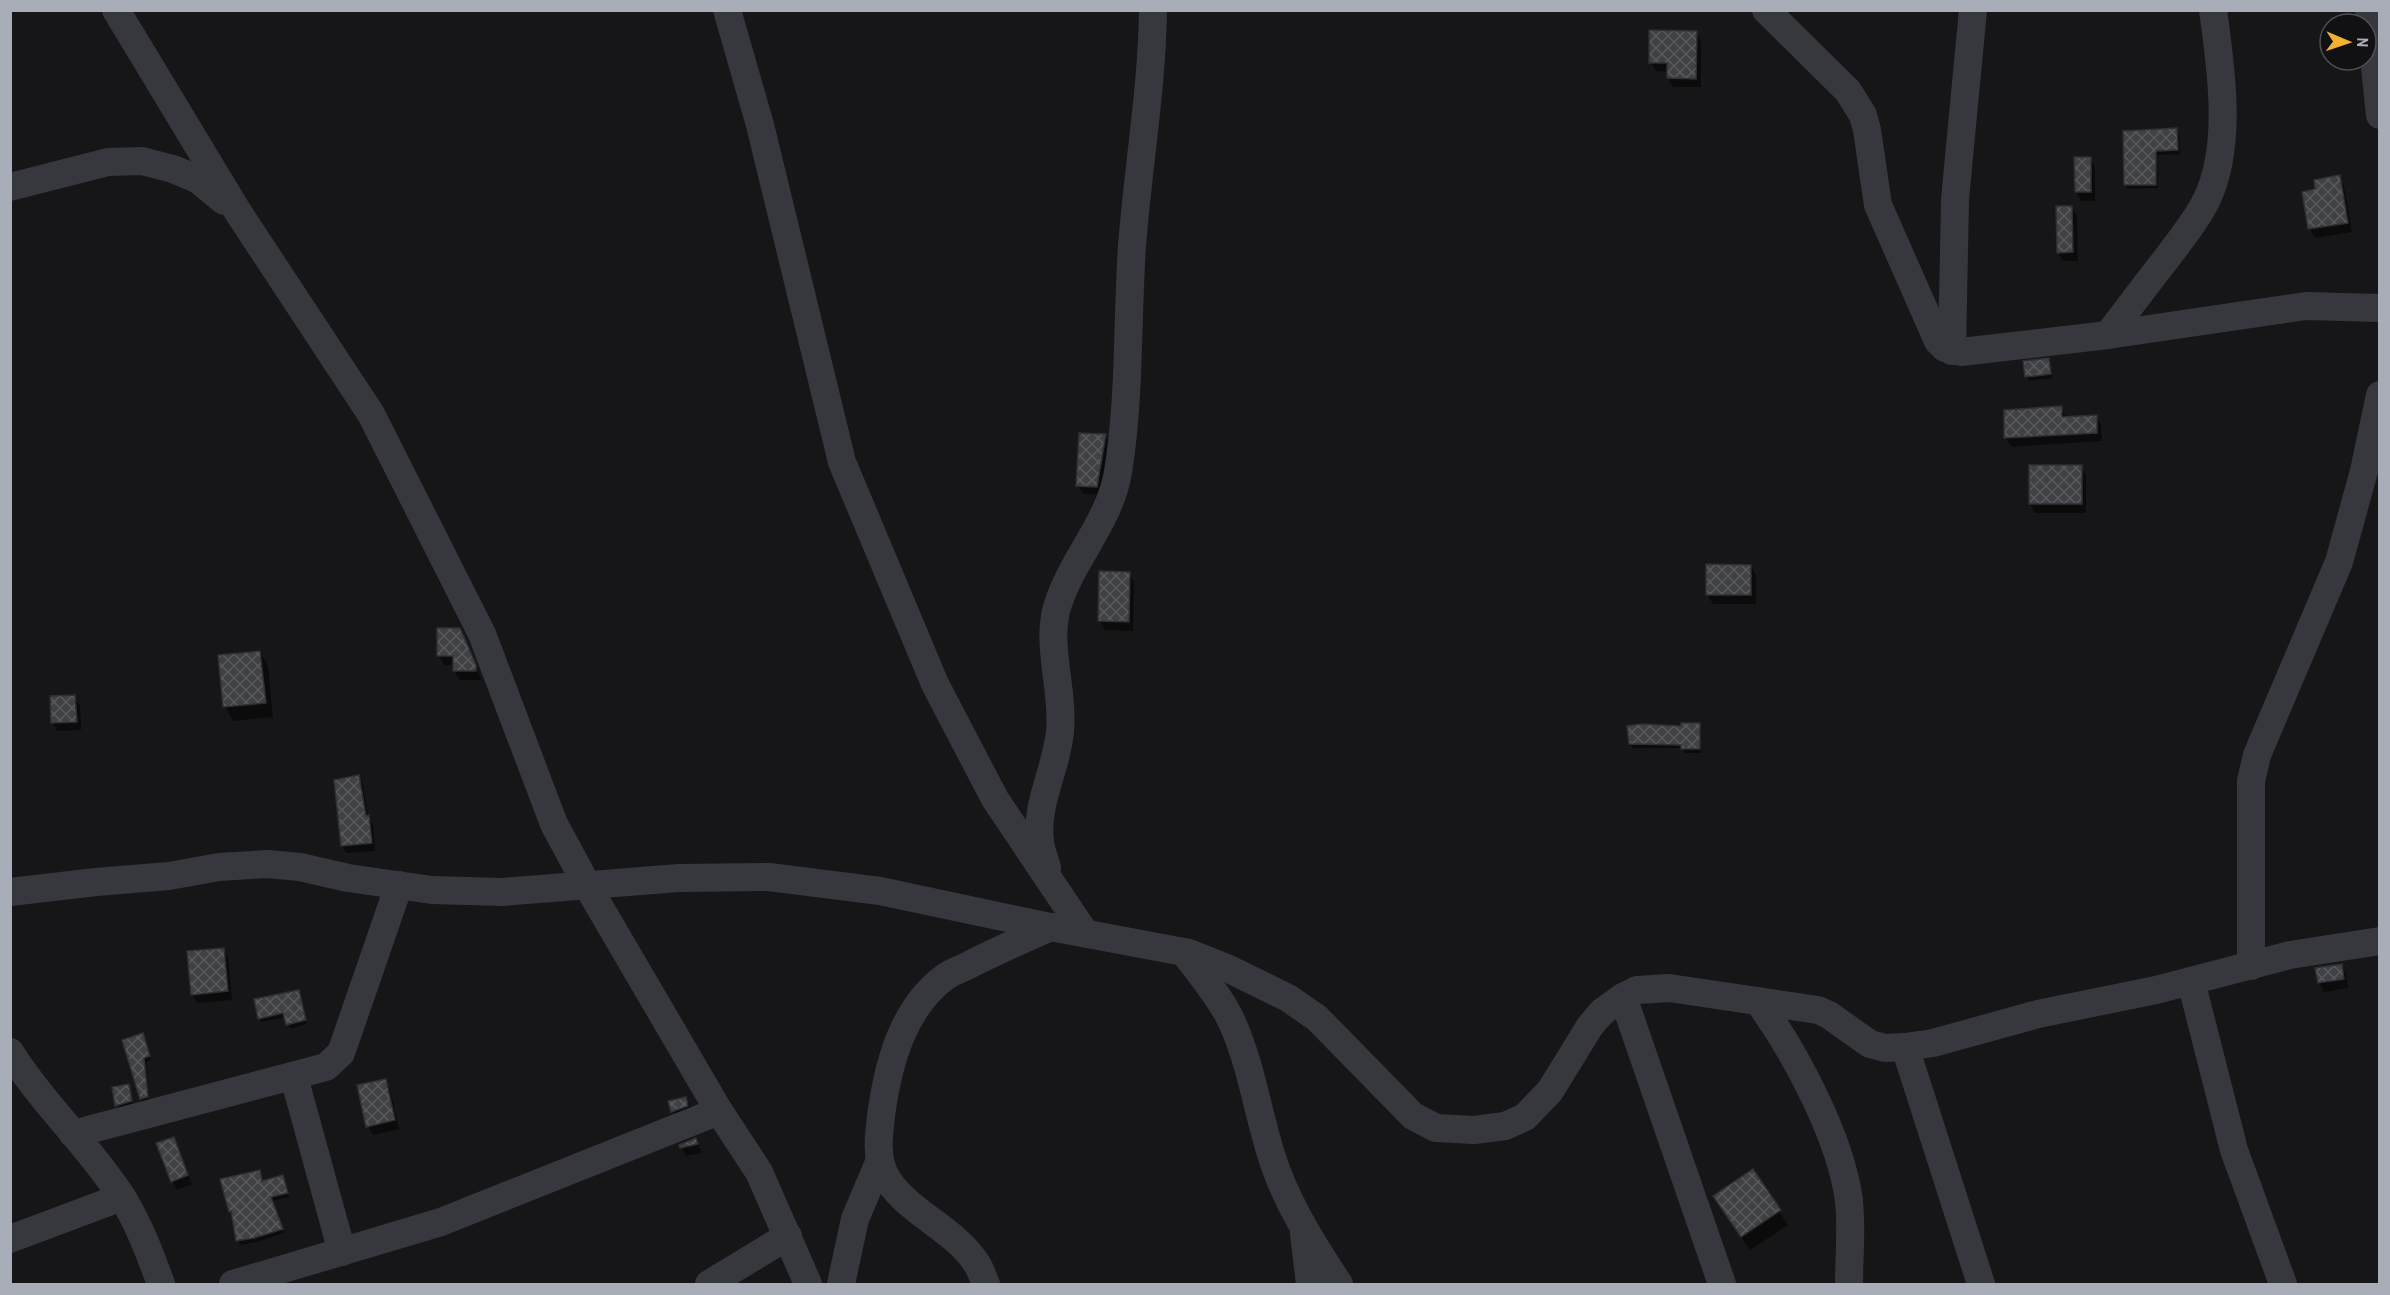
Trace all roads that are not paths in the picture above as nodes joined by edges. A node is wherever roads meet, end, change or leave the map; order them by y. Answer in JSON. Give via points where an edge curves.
{"nodes":[{"id":1,"x":116,"y":10,"type":"edge"},
{"id":2,"x":727,"y":10,"type":"edge"},
{"id":3,"x":1153,"y":10,"type":"edge"},
{"id":4,"x":1766,"y":10,"type":"edge"},
{"id":5,"x":1972,"y":10,"type":"edge"},
{"id":6,"x":2213,"y":10,"type":"edge"},
{"id":7,"x":2369,"y":10,"type":"edge"},
{"id":8,"x":2379,"y":115,"type":"edge"},
{"id":9,"x":10,"y":187,"type":"edge"},
{"id":10,"x":237,"y":212,"type":"junction"},
{"id":11,"x":2379,"y":308,"type":"edge"},
{"id":12,"x":2108,"y":335,"type":"junction"},
{"id":13,"x":1952,"y":351,"type":"junction"},
{"id":14,"x":2379,"y":395,"type":"edge"},
{"id":15,"x":1052,"y":884,"type":"junction"},
{"id":16,"x":399,"y":885,"type":"junction"},
{"id":17,"x":588,"y":887,"type":"junction"},
{"id":18,"x":10,"y":892,"type":"edge"},
{"id":19,"x":1051,"y":927,"type":"junction"},
{"id":20,"x":1085,"y":933,"type":"junction"},
{"id":21,"x":2374,"y":944,"type":"edge"},
{"id":22,"x":1184,"y":952,"type":"junction"},
{"id":23,"x":2251,"y":966,"type":"junction"},
{"id":24,"x":2191,"y":981,"type":"junction"},
{"id":25,"x":1623,"y":997,"type":"junction"},
{"id":26,"x":1758,"y":1001,"type":"junction"},
{"id":27,"x":1905,"y":1047,"type":"junction"},
{"id":28,"x":10,"y":1052,"type":"edge"},
{"id":29,"x":294,"y":1077,"type":"junction"},
{"id":30,"x":719,"y":1111,"type":"junction"},
{"id":31,"x":73,"y":1134,"type":"junction"},
{"id":32,"x":880,"y":1160,"type":"junction"},
{"id":33,"x":122,"y":1197,"type":"junction"},
{"id":34,"x":1302,"y":1223,"type":"junction"},
{"id":35,"x":788,"y":1236,"type":"junction"},
{"id":36,"x":10,"y":1239,"type":"edge"},
{"id":37,"x":342,"y":1252,"type":"junction"},
{"id":38,"x":161,"y":1284,"type":"edge"},
{"id":39,"x":233,"y":1284,"type":"edge"},
{"id":40,"x":709,"y":1284,"type":"edge"},
{"id":41,"x":808,"y":1284,"type":"edge"},
{"id":42,"x":841,"y":1284,"type":"edge"},
{"id":43,"x":986,"y":1284,"type":"edge"},
{"id":44,"x":1310,"y":1284,"type":"edge"},
{"id":45,"x":1339,"y":1284,"type":"edge"},
{"id":46,"x":1722,"y":1284,"type":"edge"},
{"id":47,"x":1850,"y":1284,"type":"edge"},
{"id":48,"x":1981,"y":1284,"type":"edge"},
{"id":49,"x":2283,"y":1284,"type":"edge"}],
"edges":[{"from":1,"to":10,"type":"street"},
{"from":2,"to":15,"type":"street","via":[[760,125],[842,462],[935,684],[995,799]]},
{"from":3,"to":15,"type":"street","via":[[1153,50],[1132,245],[1124,426],[1118,475],[1108,506],[1064,588],[1054,629],[1060,728],[1056,759],[1044,796],[1040,842]]},
{"from":4,"to":13,"type":"street","via":[[1848,91],[1863,114],[1882,218],[1938,341]]},
{"from":5,"to":13,"type":"street","via":[[1955,199]]},
{"from":6,"to":12,"type":"street","via":[[2220,68],[2222,138],[2218,164],[2206,200],[2190,225]]},
{"from":7,"to":8,"type":"street"},
{"from":9,"to":10,"type":"street","via":[[108,162],[142,161],[197,179]]},
{"from":10,"to":17,"type":"street","via":[[371,414],[482,634],[554,824]]},
{"from":11,"to":12,"type":"street","via":[[2306,306]]},
{"from":12,"to":13,"type":"street"},
{"from":14,"to":23,"type":"street","via":[[2364,471],[2339,562],[2253,772]]},
{"from":15,"to":20,"type":"street"},
{"from":16,"to":17,"type":"street","via":[[502,892]]},
{"from":16,"to":18,"type":"street","via":[[267,864]]},
{"from":16,"to":29,"type":"street","via":[[340,1053],[326,1067]]},
{"from":17,"to":19,"type":"street","via":[[679,878],[769,877],[880,891]]},
{"from":17,"to":30,"type":"street"},
{"from":19,"to":20,"type":"street"},
{"from":19,"to":32,"type":"street","via":[[945,977],[926,994],[902,1030],[886,1078]]},
{"from":20,"to":22,"type":"street"},
{"from":21,"to":23,"type":"street","via":[[2307,951]]},
{"from":22,"to":25,"type":"street","via":[[1288,998],[1317,1018],[1413,1116],[1436,1128],[1474,1130],[1505,1126],[1525,1117],[1550,1091],[1590,1026]]},
{"from":22,"to":34,"type":"street","via":[[1232,1021],[1281,1182]]},
{"from":23,"to":24,"type":"street"},
{"from":24,"to":27,"type":"street"},
{"from":24,"to":49,"type":"street","via":[[2234,1150]]},
{"from":25,"to":26,"type":"street","via":[[1637,990],[1669,988]]},
{"from":25,"to":46,"type":"street"},
{"from":26,"to":27,"type":"street","via":[[1818,1010],[1870,1044]]},
{"from":26,"to":47,"type":"street","via":[[1793,1055],[1841,1166],[1849,1204]]},
{"from":27,"to":48,"type":"street"},
{"from":28,"to":31,"type":"street"},
{"from":29,"to":31,"type":"street"},
{"from":29,"to":37,"type":"street"},
{"from":30,"to":35,"type":"street","via":[[759,1172]]},
{"from":30,"to":37,"type":"street","via":[[441,1222]]},
{"from":31,"to":33,"type":"street"},
{"from":32,"to":42,"type":"street","via":[[855,1219]]},
{"from":32,"to":43,"type":"street","via":[[886,1179],[900,1196],[961,1246],[977,1264]]},
{"from":33,"to":36,"type":"street"},
{"from":33,"to":38,"type":"street","via":[[146,1242]]},
{"from":34,"to":44,"type":"street"},
{"from":34,"to":45,"type":"street"},
{"from":35,"to":40,"type":"street"},
{"from":35,"to":41,"type":"street"},
{"from":37,"to":39,"type":"street"}]}
